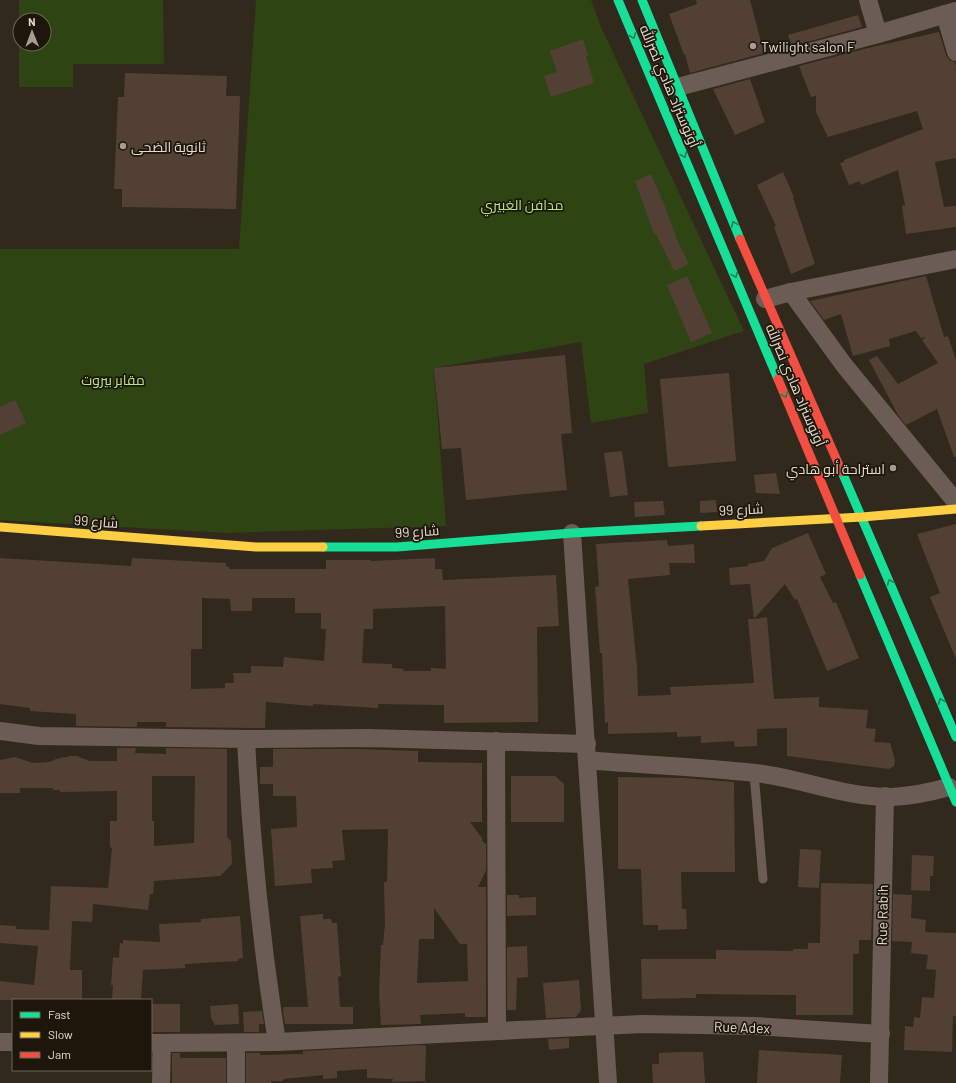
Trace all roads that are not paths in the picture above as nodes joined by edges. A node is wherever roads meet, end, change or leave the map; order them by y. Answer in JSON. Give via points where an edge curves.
{"nodes":[{"id":1,"x":618,"y":0,"type":"edge"},
{"id":2,"x":642,"y":0,"type":"edge"},
{"id":3,"x":868,"y":0,"type":"edge"},
{"id":4,"x":950,"y":12,"type":"edge"},
{"id":5,"x":878,"y":34,"type":"junction"},
{"id":6,"x":956,"y":52,"type":"edge"},
{"id":7,"x":678,"y":87,"type":"junction"},
{"id":8,"x":956,"y":260,"type":"edge"},
{"id":9,"x":791,"y":292,"type":"junction"},
{"id":10,"x":765,"y":299,"type":"junction"},
{"id":11,"x":956,"y":502,"type":"edge"},
{"id":12,"x":956,"y":509,"type":"edge"},
{"id":13,"x":862,"y":517,"type":"junction"},
{"id":14,"x":836,"y":518,"type":"junction"},
{"id":15,"x":0,"y":528,"type":"edge"},
{"id":16,"x":572,"y":533,"type":"junction"},
{"id":17,"x":0,"y":731,"type":"edge"},
{"id":18,"x":956,"y":737,"type":"edge"},
{"id":19,"x":246,"y":739,"type":"junction"},
{"id":20,"x":496,"y":741,"type":"junction"},
{"id":21,"x":587,"y":752,"type":"junction"},
{"id":22,"x":754,"y":773,"type":"junction"},
{"id":23,"x":953,"y":795,"type":"edge"},
{"id":24,"x":885,"y":796,"type":"junction"},
{"id":25,"x":762,"y":879,"type":"dead end"},
{"id":26,"x":604,"y":1025,"type":"junction"},
{"id":27,"x":497,"y":1031,"type":"junction"},
{"id":28,"x":881,"y":1034,"type":"junction"},
{"id":29,"x":0,"y":1042,"type":"edge"},
{"id":30,"x":12,"y":1042,"type":"edge"},
{"id":31,"x":277,"y":1042,"type":"junction"},
{"id":32,"x":157,"y":1043,"type":"edge"},
{"id":33,"x":236,"y":1043,"type":"junction"},
{"id":34,"x":162,"y":1083,"type":"edge"},
{"id":35,"x":236,"y":1083,"type":"edge"},
{"id":36,"x":608,"y":1083,"type":"edge"},
{"id":37,"x":879,"y":1083,"type":"edge"}],
"edges":[{"from":1,"to":14,"type":"main road","name":"أوتوستراد هادي نصرالله","one_way":true},
{"from":2,"to":7,"type":"main road","name":"أوتوستراد هادي نصرالله"},
{"from":3,"to":5,"type":"street"},
{"from":4,"to":5,"type":"street"},
{"from":4,"to":6,"type":"street"},
{"from":5,"to":7,"type":"street"},
{"from":10,"to":7,"type":"main road","name":"أوتوستراد هادي نصرالله","one_way":true},
{"from":8,"to":9,"type":"street"},
{"from":9,"to":10,"type":"street"},
{"from":9,"to":11,"type":"street","via":[[844,365]]},
{"from":10,"to":13,"type":"main road","name":"أوتوستراد هادي نصرالله"},
{"from":12,"to":13,"type":"main road","name":"شارع 99"},
{"from":13,"to":14,"type":"main road","name":"شارع 99"},
{"from":18,"to":13,"type":"main road","name":"أوتوستراد هادي نصرالله","one_way":true},
{"from":14,"to":16,"type":"main road","name":"شارع 99"},
{"from":14,"to":23,"type":"main road","name":"أوتوستراد هادي نصرالله"},
{"from":15,"to":16,"type":"main road","name":"شارع 99","via":[[256,547],[397,547]]},
{"from":16,"to":21,"type":"street"},
{"from":17,"to":19,"type":"street","via":[[39,736]]},
{"from":19,"to":20,"type":"street"},
{"from":19,"to":31,"type":"street","via":[[250,825]]},
{"from":20,"to":21,"type":"street"},
{"from":20,"to":27,"type":"street"},
{"from":21,"to":22,"type":"street"},
{"from":21,"to":26,"type":"street"},
{"from":22,"to":24,"type":"street","via":[[829,789]]},
{"from":22,"to":25,"type":"lane"},
{"from":23,"to":24,"type":"street"},
{"from":24,"to":28,"type":"street","name":"Rue Rabih"},
{"from":26,"to":27,"type":"street","name":"Rue Adex"},
{"from":26,"to":28,"type":"street","name":"Rue Adex","via":[[755,1026]]},
{"from":26,"to":36,"type":"street"},
{"from":27,"to":31,"type":"street","name":"Rue Adex"},
{"from":28,"to":37,"type":"street","name":"Rue Rabih"},
{"from":29,"to":30,"type":"street"},
{"from":31,"to":33,"type":"street","name":"Rue Adex"},
{"from":32,"to":33,"type":"street","name":"Rue Adex"},
{"from":32,"to":34,"type":"street"},
{"from":33,"to":35,"type":"street"}]}
